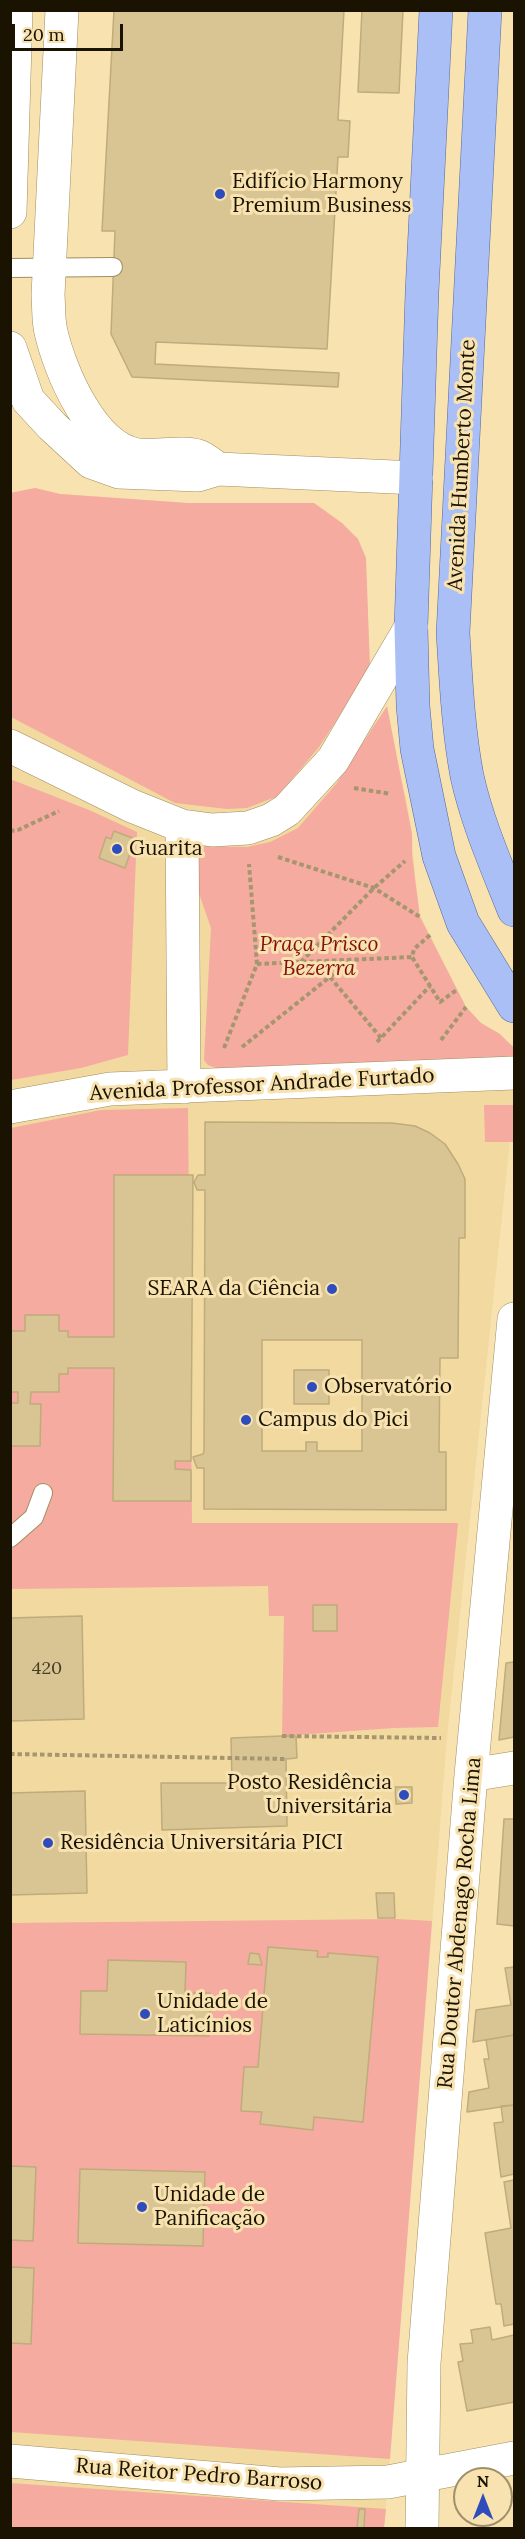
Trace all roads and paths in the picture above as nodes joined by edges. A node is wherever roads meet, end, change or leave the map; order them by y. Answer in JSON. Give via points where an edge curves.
{"nodes":[{"id":1,"x":16,"y":10,"type":"edge"},
{"id":2,"x":62,"y":10,"type":"edge"},
{"id":3,"x":436,"y":10,"type":"edge"},
{"id":4,"x":485,"y":10,"type":"edge"},
{"id":5,"x":10,"y":212,"type":"edge"},
{"id":6,"x":113,"y":267,"type":"dead end"},
{"id":7,"x":10,"y":268,"type":"edge"},
{"id":8,"x":50,"y":268,"type":"junction"},
{"id":9,"x":10,"y":348,"type":"edge"},
{"id":10,"x":218,"y":469,"type":"junction"},
{"id":11,"x":416,"y":478,"type":"junction"},
{"id":12,"x":411,"y":627,"type":"junction"},
{"id":13,"x":10,"y":746,"type":"edge"},
{"id":14,"x":348,"y":786,"type":"dead end"},
{"id":15,"x":102,"y":791,"type":"junction"},
{"id":16,"x":395,"y":795,"type":"dead end"},
{"id":17,"x":182,"y":826,"type":"junction"},
{"id":18,"x":10,"y":831,"type":"edge"},
{"id":19,"x":268,"y":854,"type":"dead end"},
{"id":20,"x":412,"y":854,"type":"dead end"},
{"id":21,"x":248,"y":858,"type":"dead end"},
{"id":22,"x":374,"y":888,"type":"junction"},
{"id":23,"x":514,"y":910,"type":"edge"},
{"id":24,"x":420,"y":917,"type":"dead end"},
{"id":25,"x":430,"y":935,"type":"dead end"},
{"id":26,"x":412,"y":957,"type":"junction"},
{"id":27,"x":351,"y":960,"type":"junction"},
{"id":28,"x":302,"y":962,"type":"junction"},
{"id":29,"x":257,"y":964,"type":"junction"},
{"id":30,"x":330,"y":977,"type":"junction"},
{"id":31,"x":430,"y":986,"type":"junction"},
{"id":32,"x":458,"y":989,"type":"dead end"},
{"id":33,"x":514,"y":1006,"type":"edge"},
{"id":34,"x":466,"y":1007,"type":"dead end"},
{"id":35,"x":381,"y":1038,"type":"junction"},
{"id":36,"x":374,"y":1045,"type":"dead end"},
{"id":37,"x":437,"y":1045,"type":"dead end"},
{"id":38,"x":233,"y":1054,"type":"dead end"},
{"id":39,"x":220,"y":1058,"type":"dead end"},
{"id":40,"x":514,"y":1073,"type":"edge"},
{"id":41,"x":184,"y":1087,"type":"junction"},
{"id":42,"x":10,"y":1107,"type":"edge"},
{"id":43,"x":514,"y":1319,"type":"edge"},
{"id":44,"x":43,"y":1493,"type":"dead end"},
{"id":45,"x":10,"y":1538,"type":"edge"},
{"id":46,"x":282,"y":1736,"type":"dead end"},
{"id":47,"x":475,"y":1736,"type":"junction"},
{"id":48,"x":10,"y":1754,"type":"edge"},
{"id":49,"x":286,"y":1759,"type":"dead end"},
{"id":50,"x":514,"y":1768,"type":"edge"},
{"id":51,"x":471,"y":1775,"type":"junction"},
{"id":52,"x":514,"y":2458,"type":"edge"},
{"id":53,"x":10,"y":2461,"type":"edge"},
{"id":54,"x":422,"y":2476,"type":"junction"},
{"id":55,"x":422,"y":2529,"type":"edge"}],
"edges":[{"from":1,"to":5,"type":"street"},
{"from":2,"to":8,"type":"street"},
{"from":3,"to":11,"type":"main road"},
{"from":4,"to":23,"type":"main road","name":"Avenida Humberto Monte","via":[[453,633],[458,723],[468,778],[485,837]]},
{"from":6,"to":8,"type":"lane"},
{"from":7,"to":8,"type":"lane"},
{"from":8,"to":10,"type":"street","via":[[50,329],[62,370],[99,431],[136,454],[198,456]]},
{"from":9,"to":10,"type":"street","via":[[28,400],[91,462],[119,472],[198,475]]},
{"from":10,"to":11,"type":"street"},
{"from":11,"to":12,"type":"main road"},
{"from":12,"to":17,"type":"street","via":[[333,760],[287,810],[248,828],[212,830]]},
{"from":12,"to":33,"type":"main road","via":[[417,749],[440,856],[463,923]]},
{"from":13,"to":15,"type":"street"},
{"from":14,"to":16,"type":"path"},
{"from":15,"to":17,"type":"street"},
{"from":15,"to":18,"type":"path"},
{"from":17,"to":41,"type":"street"},
{"from":19,"to":22,"type":"path"},
{"from":20,"to":22,"type":"path"},
{"from":21,"to":29,"type":"path"},
{"from":22,"to":24,"type":"path"},
{"from":22,"to":28,"type":"path"},
{"from":25,"to":26,"type":"path","via":[[414,949]]},
{"from":26,"to":27,"type":"path"},
{"from":26,"to":31,"type":"path"},
{"from":27,"to":28,"type":"path"},
{"from":27,"to":30,"type":"path"},
{"from":28,"to":29,"type":"path"},
{"from":29,"to":39,"type":"path"},
{"from":30,"to":35,"type":"path"},
{"from":30,"to":38,"type":"path"},
{"from":31,"to":32,"type":"path","via":[[440,1002]]},
{"from":31,"to":35,"type":"path"},
{"from":34,"to":37,"type":"path"},
{"from":35,"to":36,"type":"path"},
{"from":40,"to":41,"type":"street","name":"Avenida Professor Andrade Furtado"},
{"from":41,"to":42,"type":"street","name":"Avenida Professor Andrade Furtado","via":[[110,1089]]},
{"from":43,"to":47,"type":"street","name":"Rua Doutor Abdenago Rocha Lima"},
{"from":44,"to":45,"type":"lane","via":[[34,1517]]},
{"from":46,"to":47,"type":"path"},
{"from":47,"to":51,"type":"street","name":"Rua Doutor Abdenago Rocha Lima"},
{"from":48,"to":49,"type":"path"},
{"from":50,"to":51,"type":"street"},
{"from":51,"to":54,"type":"street","name":"Rua Doutor Abdenago Rocha Lima","via":[[424,2363]]},
{"from":52,"to":54,"type":"street","name":"Rua Reitor Pedro Barroso"},
{"from":53,"to":54,"type":"street","name":"Rua Reitor Pedro Barroso","via":[[280,2484],[388,2482]]},
{"from":54,"to":55,"type":"street","name":"Rua Doutor Abdenago Rocha Lima"}]}
